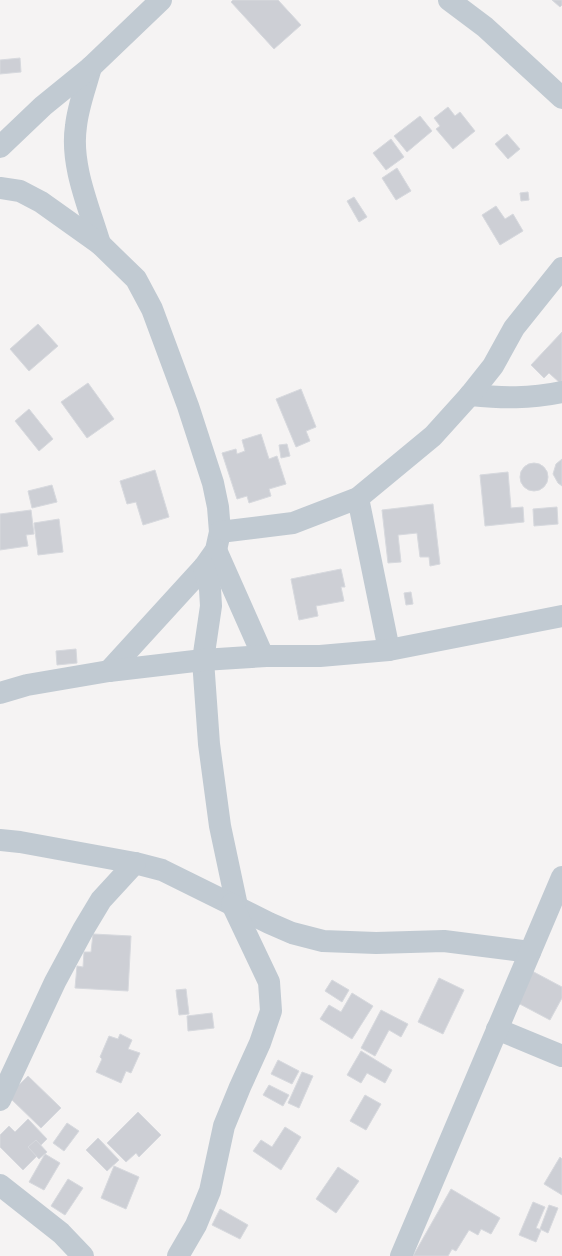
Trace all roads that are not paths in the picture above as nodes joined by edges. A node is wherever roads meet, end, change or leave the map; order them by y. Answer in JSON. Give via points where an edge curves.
{"nodes":[{"id":1,"x":161,"y":0,"type":"edge"},
{"id":2,"x":449,"y":0,"type":"edge"},
{"id":3,"x":92,"y":67,"type":"junction"},
{"id":4,"x":562,"y":98,"type":"edge"},
{"id":5,"x":0,"y":147,"type":"edge"},
{"id":6,"x":0,"y":188,"type":"edge"},
{"id":7,"x":100,"y":244,"type":"junction"},
{"id":8,"x":562,"y":268,"type":"edge"},
{"id":9,"x":562,"y":392,"type":"edge"},
{"id":10,"x":470,"y":395,"type":"junction"},
{"id":11,"x":358,"y":498,"type":"junction"},
{"id":12,"x":213,"y":550,"type":"junction"},
{"id":13,"x":562,"y":616,"type":"edge"},
{"id":14,"x":389,"y":650,"type":"junction"},
{"id":15,"x":264,"y":656,"type":"junction"},
{"id":16,"x":203,"y":660,"type":"junction"},
{"id":17,"x":109,"y":671,"type":"junction"},
{"id":18,"x":0,"y":693,"type":"edge"},
{"id":19,"x":0,"y":840,"type":"edge"},
{"id":20,"x":135,"y":863,"type":"junction"},
{"id":21,"x":562,"y":879,"type":"edge"},
{"id":22,"x":234,"y":905,"type":"junction"},
{"id":23,"x":530,"y":952,"type":"junction"},
{"id":24,"x":497,"y":1029,"type":"junction"},
{"id":25,"x":562,"y":1056,"type":"edge"},
{"id":26,"x":0,"y":1100,"type":"edge"},
{"id":27,"x":0,"y":1184,"type":"edge"},
{"id":28,"x":83,"y":1256,"type":"edge"},
{"id":29,"x":178,"y":1256,"type":"edge"},
{"id":30,"x":401,"y":1256,"type":"edge"}],
"edges":[{"from":1,"to":3,"type":"street"},
{"from":2,"to":4,"type":"street","via":[[485,28]]},
{"from":3,"to":5,"type":"street","via":[[43,106]]},
{"from":3,"to":7,"type":"street","via":[[76,125],[74,152]]},
{"from":6,"to":7,"type":"street","via":[[20,191],[41,202]]},
{"from":7,"to":12,"type":"street","via":[[136,279],[152,309],[188,406],[213,482],[218,507]]},
{"from":8,"to":10,"type":"street","via":[[514,328],[493,366]]},
{"from":9,"to":10,"type":"street","via":[[534,398],[510,399]]},
{"from":10,"to":11,"type":"street","via":[[433,436]]},
{"from":11,"to":12,"type":"street"},
{"from":11,"to":14,"type":"street"},
{"from":12,"to":15,"type":"street"},
{"from":12,"to":16,"type":"street","via":[[211,606]]},
{"from":12,"to":17,"type":"street"},
{"from":13,"to":14,"type":"street"},
{"from":14,"to":15,"type":"street","via":[[320,656]]},
{"from":15,"to":16,"type":"street"},
{"from":16,"to":17,"type":"street"},
{"from":16,"to":22,"type":"street","via":[[209,744]]},
{"from":17,"to":18,"type":"street","via":[[27,685]]},
{"from":19,"to":20,"type":"street"},
{"from":20,"to":22,"type":"street","via":[[162,870]]},
{"from":20,"to":26,"type":"street","via":[[101,900],[82,930]]},
{"from":21,"to":23,"type":"street"},
{"from":22,"to":23,"type":"street","via":[[292,933],[323,941],[444,941]]},
{"from":22,"to":29,"type":"street","via":[[269,982],[271,1011],[224,1126],[210,1191],[196,1225]]},
{"from":23,"to":24,"type":"street"},
{"from":24,"to":25,"type":"street"},
{"from":24,"to":30,"type":"street"},
{"from":27,"to":28,"type":"street","via":[[61,1233]]}]}
